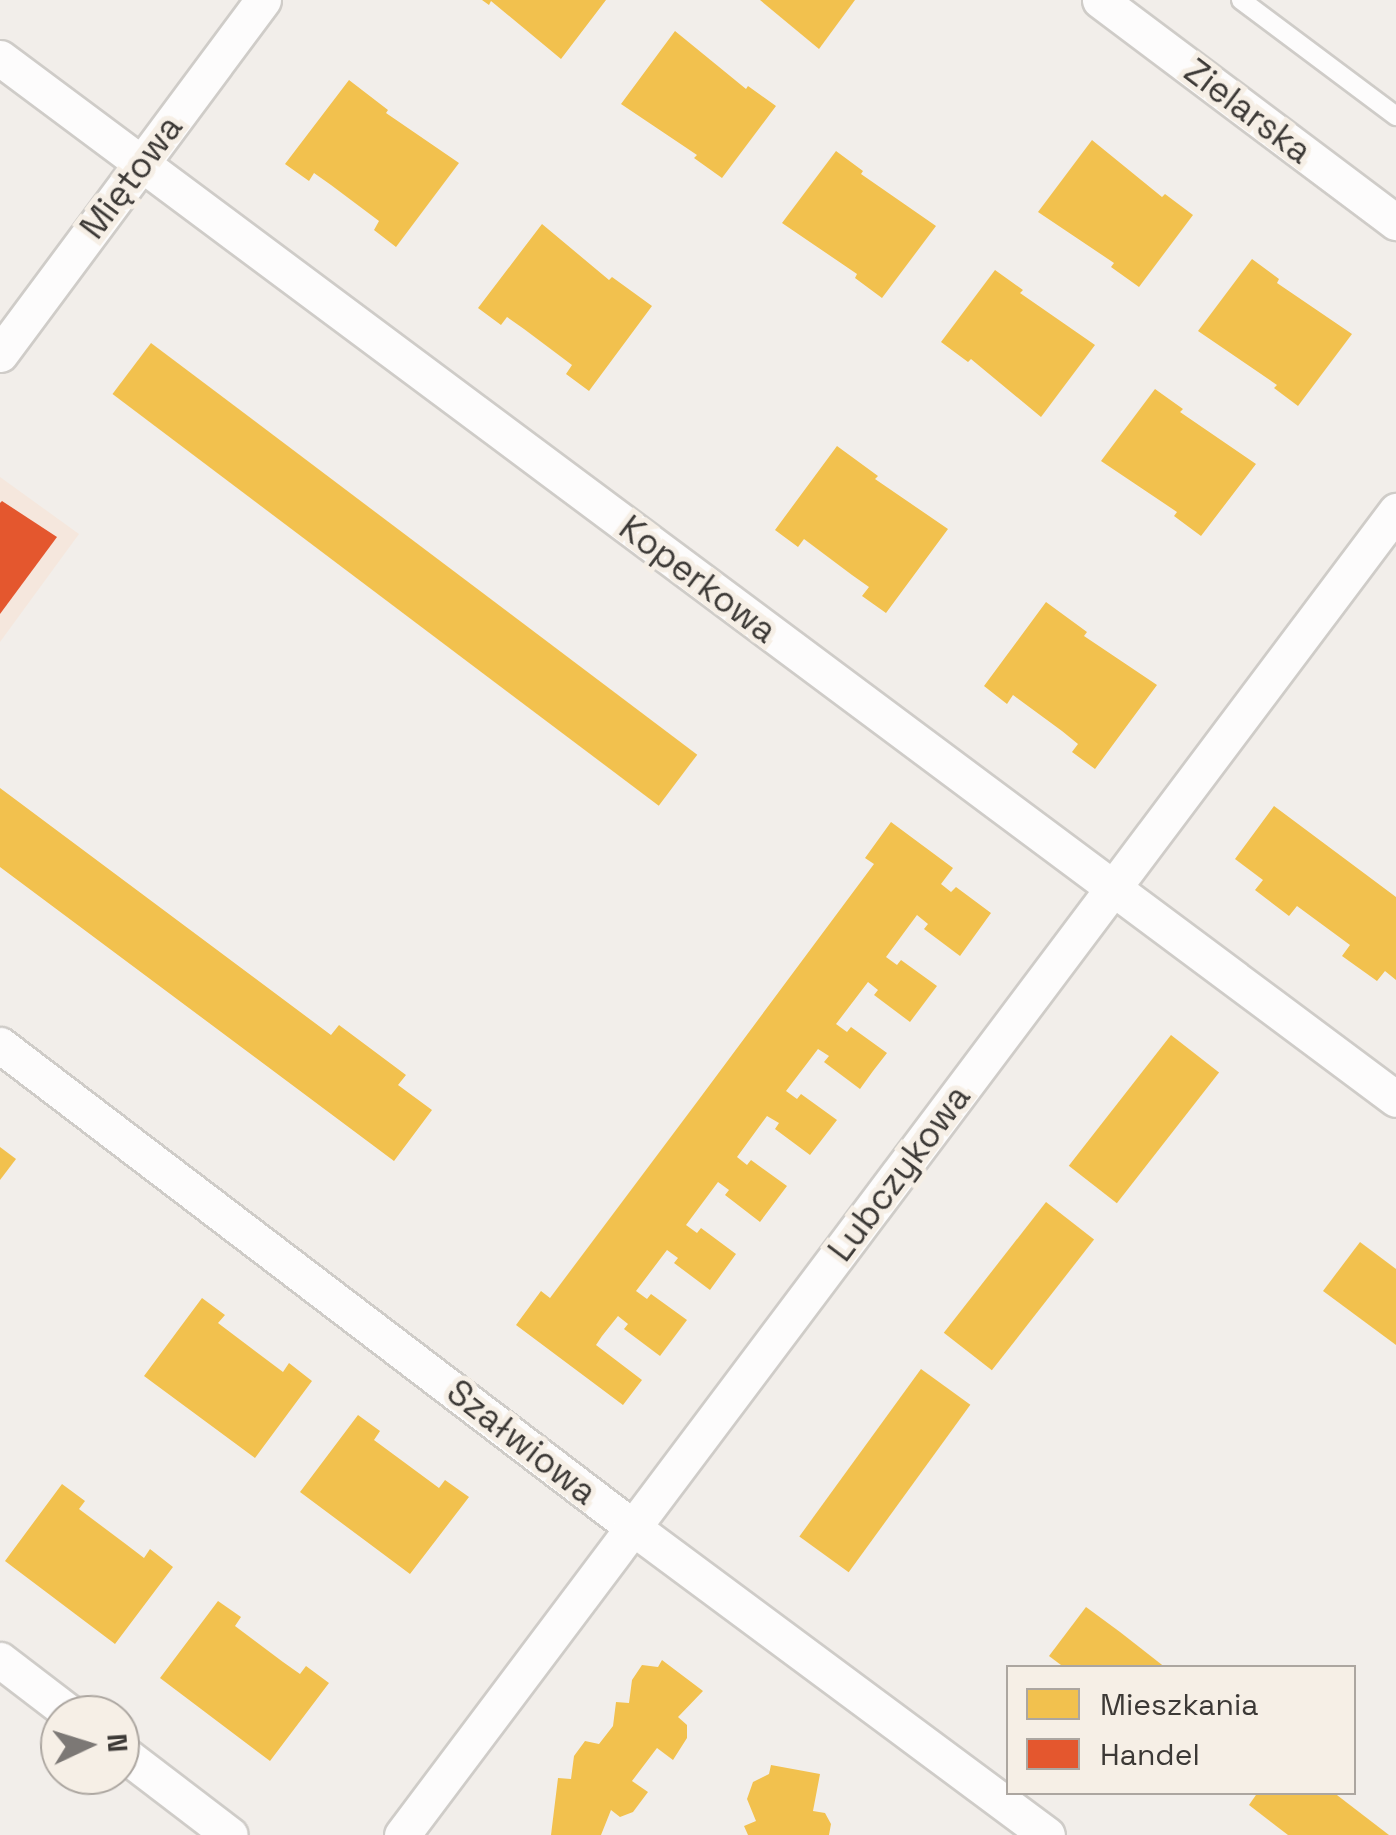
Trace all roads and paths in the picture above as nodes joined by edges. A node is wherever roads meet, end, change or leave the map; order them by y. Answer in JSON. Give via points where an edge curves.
{"nodes":[{"id":1,"x":262,"y":0,"type":"edge"},
{"id":2,"x":1100,"y":0,"type":"edge"},
{"id":3,"x":1240,"y":0,"type":"edge"},
{"id":4,"x":0,"y":58,"type":"edge"},
{"id":5,"x":1396,"y":116,"type":"edge"},
{"id":6,"x":142,"y":162,"type":"junction"},
{"id":7,"x":1396,"y":222,"type":"edge"},
{"id":8,"x":0,"y":354,"type":"edge"},
{"id":9,"x":1396,"y":511,"type":"edge"},
{"id":10,"x":1114,"y":891,"type":"junction"},
{"id":11,"x":0,"y":1046,"type":"edge"},
{"id":12,"x":1396,"y":1099,"type":"edge"},
{"id":13,"x":631,"y":1526,"type":"junction"},
{"id":14,"x":0,"y":1660,"type":"edge"},
{"id":15,"x":46,"y":1695,"type":"edge"},
{"id":16,"x":140,"y":1766,"type":"edge"},
{"id":17,"x":230,"y":1835,"type":"edge"},
{"id":18,"x":402,"y":1835,"type":"edge"},
{"id":19,"x":1047,"y":1835,"type":"edge"}],
"edges":[{"from":1,"to":6,"type":"street","name":"Miętowa"},
{"from":2,"to":7,"type":"street","name":"Zielarska"},
{"from":3,"to":5,"type":"lane"},
{"from":4,"to":6,"type":"street","name":"Koperkowa"},
{"from":6,"to":8,"type":"street","name":"Miętowa"},
{"from":6,"to":10,"type":"street","name":"Koperkowa"},
{"from":9,"to":10,"type":"street","name":"Lubczykowa"},
{"from":10,"to":12,"type":"street","name":"Koperkowa"},
{"from":10,"to":13,"type":"street","name":"Lubczykowa"},
{"from":11,"to":13,"type":"street","name":"Szałwiowa"},
{"from":13,"to":18,"type":"street","name":"Lubczykowa"},
{"from":13,"to":19,"type":"street","name":"Szałwiowa"},
{"from":14,"to":15,"type":"street"},
{"from":16,"to":17,"type":"street"}]}
